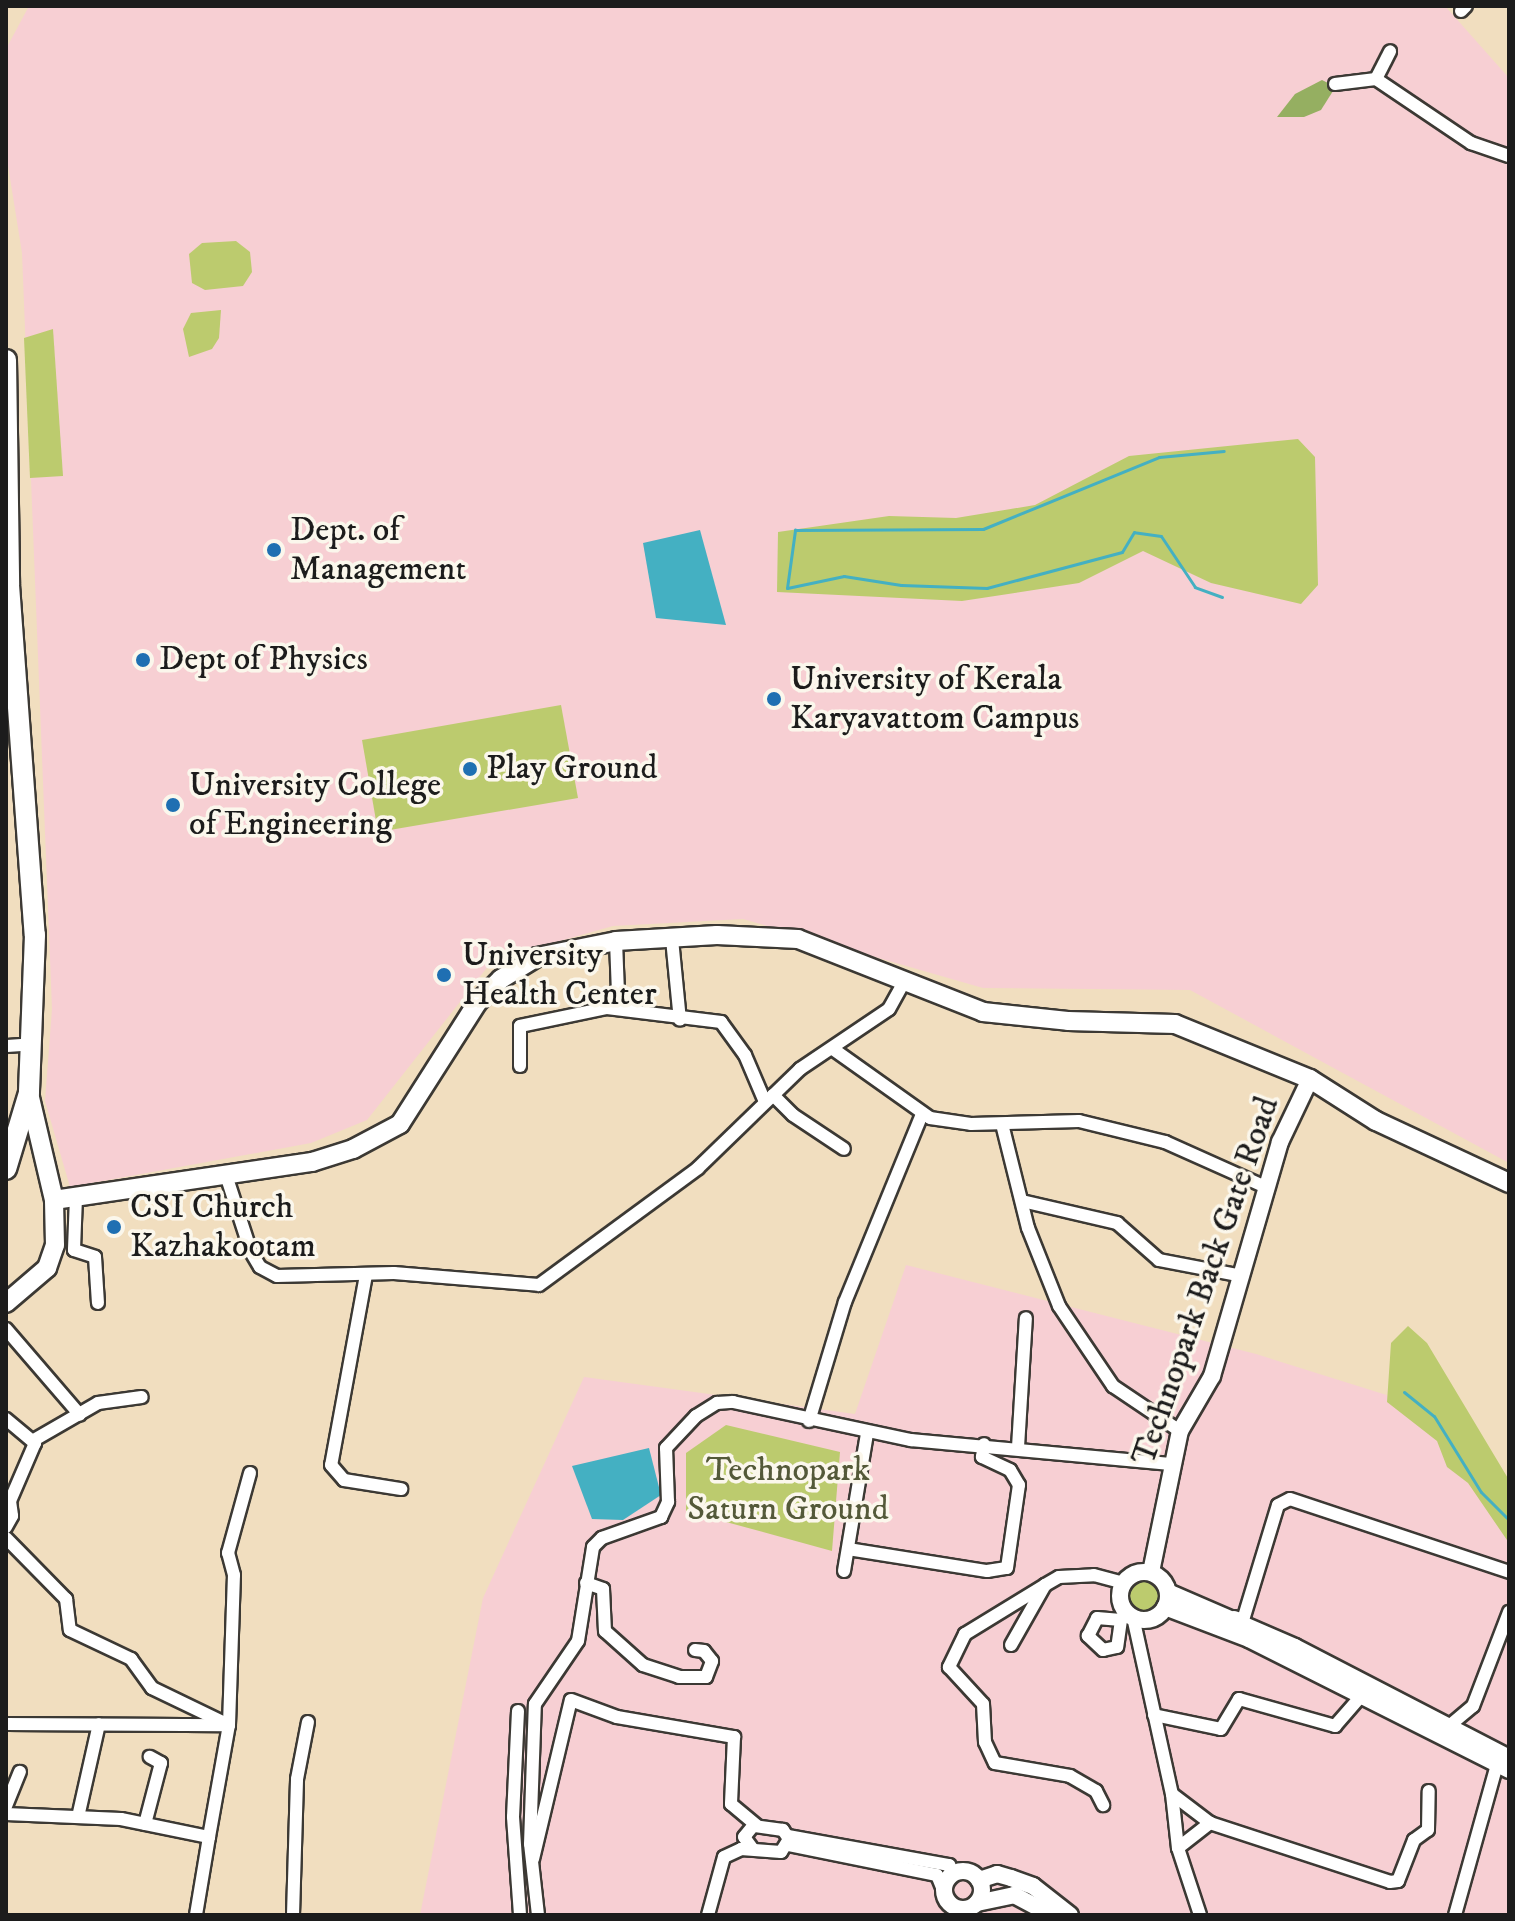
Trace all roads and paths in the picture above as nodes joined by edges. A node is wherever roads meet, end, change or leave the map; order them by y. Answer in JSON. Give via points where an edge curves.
{"nodes":[{"id":1,"x":1390,"y":51,"type":"dead end"},
{"id":2,"x":1376,"y":79,"type":"junction"},
{"id":3,"x":1335,"y":84,"type":"dead end"},
{"id":4,"x":1509,"y":156,"type":"edge"},
{"id":5,"x":6,"y":360,"type":"edge"},
{"id":6,"x":672,"y":939,"type":"junction"},
{"id":7,"x":616,"y":941,"type":"junction"},
{"id":8,"x":904,"y":982,"type":"junction"},
{"id":9,"x":607,"y":1008,"type":"junction"},
{"id":10,"x":680,"y":1020,"type":"junction"},
{"id":11,"x":33,"y":1044,"type":"junction"},
{"id":12,"x":6,"y":1046,"type":"edge"},
{"id":13,"x":833,"y":1049,"type":"junction"},
{"id":14,"x":520,"y":1066,"type":"dead end"},
{"id":15,"x":1310,"y":1079,"type":"junction"},
{"id":16,"x":29,"y":1093,"type":"junction"},
{"id":17,"x":769,"y":1098,"type":"junction"},
{"id":18,"x":922,"y":1114,"type":"junction"},
{"id":19,"x":1002,"y":1124,"type":"junction"},
{"id":20,"x":844,"y":1149,"type":"dead end"},
{"id":21,"x":6,"y":1169,"type":"edge"},
{"id":22,"x":226,"y":1175,"type":"junction"},
{"id":23,"x":1509,"y":1183,"type":"edge"},
{"id":24,"x":1268,"y":1188,"type":"junction"},
{"id":25,"x":76,"y":1197,"type":"junction"},
{"id":26,"x":54,"y":1200,"type":"junction"},
{"id":27,"x":1022,"y":1201,"type":"junction"},
{"id":28,"x":366,"y":1275,"type":"junction"},
{"id":29,"x":1242,"y":1276,"type":"junction"},
{"id":30,"x":6,"y":1303,"type":"edge"},
{"id":31,"x":98,"y":1303,"type":"dead end"},
{"id":32,"x":1026,"y":1318,"type":"dead end"},
{"id":33,"x":6,"y":1329,"type":"edge"},
{"id":34,"x":142,"y":1397,"type":"dead end"},
{"id":35,"x":80,"y":1415,"type":"junction"},
{"id":36,"x":6,"y":1419,"type":"edge"},
{"id":37,"x":809,"y":1421,"type":"junction"},
{"id":38,"x":1180,"y":1431,"type":"junction"},
{"id":39,"x":867,"y":1434,"type":"junction"},
{"id":40,"x":34,"y":1440,"type":"junction"},
{"id":41,"x":984,"y":1444,"type":"junction"},
{"id":42,"x":1018,"y":1447,"type":"junction"},
{"id":43,"x":1170,"y":1464,"type":"junction"},
{"id":44,"x":250,"y":1473,"type":"dead end"},
{"id":45,"x":401,"y":1489,"type":"dead end"},
{"id":46,"x":6,"y":1527,"type":"edge"},
{"id":47,"x":6,"y":1538,"type":"edge"},
{"id":48,"x":848,"y":1549,"type":"junction"},
{"id":49,"x":844,"y":1571,"type":"dead end"},
{"id":50,"x":1151,"y":1572,"type":"junction"},
{"id":51,"x":1509,"y":1572,"type":"edge"},
{"id":52,"x":586,"y":1583,"type":"junction"},
{"id":53,"x":1124,"y":1583,"type":"junction"},
{"id":54,"x":1045,"y":1585,"type":"junction"},
{"id":55,"x":1167,"y":1600,"type":"junction"},
{"id":56,"x":1509,"y":1612,"type":"edge"},
{"id":57,"x":1127,"y":1617,"type":"junction"},
{"id":58,"x":1234,"y":1617,"type":"junction"},
{"id":59,"x":1011,"y":1645,"type":"dead end"},
{"id":60,"x":695,"y":1650,"type":"dead end"},
{"id":61,"x":1359,"y":1698,"type":"junction"},
{"id":62,"x":1410,"y":1707,"type":"junction"},
{"id":63,"x":518,"y":1711,"type":"dead end"},
{"id":64,"x":1154,"y":1715,"type":"junction"},
{"id":65,"x":308,"y":1722,"type":"dead end"},
{"id":66,"x":6,"y":1724,"type":"edge"},
{"id":67,"x":99,"y":1724,"type":"junction"},
{"id":68,"x":229,"y":1725,"type":"junction"},
{"id":69,"x":1449,"y":1726,"type":"junction"},
{"id":70,"x":150,"y":1757,"type":"dead end"},
{"id":71,"x":1506,"y":1763,"type":"edge"},
{"id":72,"x":20,"y":1772,"type":"dead end"},
{"id":73,"x":1429,"y":1791,"type":"dead end"},
{"id":74,"x":1172,"y":1794,"type":"junction"},
{"id":75,"x":1103,"y":1805,"type":"dead end"},
{"id":76,"x":6,"y":1806,"type":"edge"},
{"id":77,"x":6,"y":1814,"type":"edge"},
{"id":78,"x":78,"y":1817,"type":"junction"},
{"id":79,"x":1210,"y":1823,"type":"junction"},
{"id":80,"x":145,"y":1824,"type":"junction"},
{"id":81,"x":756,"y":1825,"type":"junction"},
{"id":82,"x":209,"y":1837,"type":"junction"},
{"id":83,"x":788,"y":1840,"type":"junction"},
{"id":84,"x":752,"y":1848,"type":"junction"},
{"id":85,"x":1178,"y":1848,"type":"junction"},
{"id":86,"x":532,"y":1861,"type":"junction"},
{"id":87,"x":952,"y":1874,"type":"junction"},
{"id":88,"x":979,"y":1880,"type":"junction"},
{"id":89,"x":957,"y":1906,"type":"edge"},
{"id":90,"x":196,"y":1915,"type":"edge"},
{"id":91,"x":293,"y":1915,"type":"edge"},
{"id":92,"x":520,"y":1915,"type":"edge"},
{"id":93,"x":538,"y":1915,"type":"edge"},
{"id":94,"x":708,"y":1915,"type":"edge"},
{"id":95,"x":1052,"y":1915,"type":"edge"},
{"id":96,"x":1070,"y":1915,"type":"edge"},
{"id":97,"x":1200,"y":1915,"type":"edge"},
{"id":98,"x":1455,"y":1915,"type":"edge"}],
"edges":[{"from":1,"to":2,"type":"street"},
{"from":2,"to":3,"type":"street"},
{"from":2,"to":4,"type":"street","via":[[1471,143]]},
{"from":5,"to":11,"type":"main road","via":[[9,585],[35,935]]},
{"from":6,"to":7,"type":"main road"},
{"from":6,"to":8,"type":"main road","via":[[798,939]]},
{"from":6,"to":10,"type":"street"},
{"from":7,"to":9,"type":"street","via":[[618,993]]},
{"from":7,"to":22,"type":"main road","via":[[537,957],[501,979],[449,1041],[400,1124],[353,1149],[312,1162]]},
{"from":8,"to":13,"type":"street","via":[[889,1009]]},
{"from":8,"to":15,"type":"main road","via":[[983,1012],[1175,1024]]},
{"from":9,"to":10,"type":"street"},
{"from":9,"to":14,"type":"street","via":[[520,1026]]},
{"from":10,"to":17,"type":"street","via":[[721,1022]]},
{"from":11,"to":12,"type":"street"},
{"from":11,"to":16,"type":"main road"},
{"from":13,"to":17,"type":"street","via":[[824,1050]]},
{"from":13,"to":18,"type":"street"},
{"from":15,"to":23,"type":"main road","via":[[1376,1121]]},
{"from":15,"to":24,"type":"street","name":"Technopark Back Gate Road","via":[[1280,1142]]},
{"from":16,"to":21,"type":"main road"},
{"from":16,"to":26,"type":"main road"},
{"from":17,"to":20,"type":"street"},
{"from":17,"to":28,"type":"street","via":[[698,1168],[539,1285]]},
{"from":18,"to":19,"type":"street"},
{"from":18,"to":37,"type":"street","via":[[845,1302]]},
{"from":19,"to":24,"type":"street","via":[[1064,1120],[1123,1130],[1193,1152]]},
{"from":19,"to":27,"type":"street"},
{"from":22,"to":25,"type":"main road"},
{"from":22,"to":28,"type":"street","via":[[239,1223],[267,1273]]},
{"from":24,"to":29,"type":"street","name":"Technopark Back Gate Road"},
{"from":25,"to":26,"type":"main road"},
{"from":25,"to":31,"type":"street","via":[[74,1250],[95,1257]]},
{"from":26,"to":30,"type":"main road","via":[[55,1245],[47,1268]]},
{"from":27,"to":29,"type":"street","via":[[1117,1223],[1159,1260]]},
{"from":27,"to":38,"type":"street","via":[[1059,1306],[1101,1371],[1113,1386]]},
{"from":28,"to":45,"type":"street","via":[[331,1465],[344,1480]]},
{"from":29,"to":38,"type":"street","name":"Technopark Back Gate Road","via":[[1212,1376]]},
{"from":32,"to":42,"type":"street"},
{"from":33,"to":35,"type":"street"},
{"from":34,"to":35,"type":"street","via":[[98,1403]]},
{"from":35,"to":40,"type":"street"},
{"from":36,"to":40,"type":"street"},
{"from":37,"to":39,"type":"street"},
{"from":37,"to":52,"type":"street","via":[[733,1402],[717,1403],[696,1416],[666,1448],[668,1502],[661,1517],[602,1538],[593,1547]]},
{"from":38,"to":43,"type":"street","name":"Technopark Back Gate Road"},
{"from":39,"to":41,"type":"street"},
{"from":39,"to":48,"type":"street"},
{"from":40,"to":46,"type":"street","via":[[10,1501],[12,1516]]},
{"from":41,"to":42,"type":"street"},
{"from":41,"to":48,"type":"street","via":[[982,1457],[1010,1470],[1019,1485],[1007,1568],[987,1571]]},
{"from":42,"to":43,"type":"street"},
{"from":43,"to":50,"type":"street","name":"Technopark Back Gate Road"},
{"from":44,"to":68,"type":"street","via":[[228,1553],[234,1575]]},
{"from":47,"to":68,"type":"street","via":[[66,1599],[70,1630],[131,1659],[152,1688]]},
{"from":48,"to":49,"type":"street"},
{"from":50,"to":53,"type":"street","via":[[1133,1574]]},
{"from":50,"to":55,"type":"street"},
{"from":51,"to":58,"type":"street","via":[[1290,1499],[1278,1505],[1243,1620]]},
{"from":52,"to":60,"type":"street","via":[[603,1589],[605,1631],[643,1665],[679,1677],[706,1677],[712,1661],[704,1651]]},
{"from":52,"to":86,"type":"street","via":[[585,1620],[578,1641],[535,1704]]},
{"from":53,"to":54,"type":"street","via":[[1094,1575],[1059,1577]]},
{"from":53,"to":57,"type":"street","via":[[1120,1599]]},
{"from":54,"to":59,"type":"street"},
{"from":54,"to":75,"type":"street","via":[[965,1634],[949,1667],[983,1704],[985,1742],[995,1763],[1070,1776],[1096,1791]]},
{"from":55,"to":57,"type":"street","via":[[1155,1618]]},
{"from":55,"to":58,"type":"street"},
{"from":55,"to":61,"type":"street"},
{"from":56,"to":69,"type":"street","via":[[1473,1706]]},
{"from":57,"to":64,"type":"street"},
{"from":58,"to":62,"type":"street"},
{"from":61,"to":64,"type":"street","via":[[1335,1726],[1239,1699],[1221,1729]]},
{"from":61,"to":71,"type":"street"},
{"from":62,"to":69,"type":"street"},
{"from":62,"to":71,"type":"street"},
{"from":63,"to":92,"type":"street","via":[[513,1817]]},
{"from":64,"to":74,"type":"street"},
{"from":65,"to":91,"type":"street","via":[[297,1779]]},
{"from":66,"to":67,"type":"street"},
{"from":67,"to":68,"type":"street"},
{"from":67,"to":78,"type":"street"},
{"from":68,"to":82,"type":"street"},
{"from":69,"to":71,"type":"street"},
{"from":70,"to":80,"type":"street","via":[[161,1763]]},
{"from":71,"to":98,"type":"street"},
{"from":72,"to":76,"type":"street"},
{"from":73,"to":79,"type":"street","via":[[1428,1830],[1414,1840],[1398,1881]]},
{"from":74,"to":79,"type":"street"},
{"from":74,"to":85,"type":"street"},
{"from":77,"to":78,"type":"street"},
{"from":78,"to":80,"type":"street"},
{"from":79,"to":85,"type":"street"},
{"from":80,"to":82,"type":"street"},
{"from":81,"to":83,"type":"street","via":[[783,1830]]},
{"from":81,"to":84,"type":"street","via":[[744,1837]]},
{"from":81,"to":86,"type":"street","via":[[731,1804],[734,1737],[617,1717],[571,1700]]},
{"from":82,"to":90,"type":"street"},
{"from":83,"to":84,"type":"street","via":[[778,1853]]},
{"from":83,"to":87,"type":"street","via":[[949,1865]]},
{"from":83,"to":89,"type":"street","via":[[937,1875]]},
{"from":84,"to":94,"type":"street","via":[[731,1853],[719,1863]]},
{"from":85,"to":97,"type":"street"},
{"from":86,"to":93,"type":"street"},
{"from":87,"to":88,"type":"street","via":[[970,1872]]},
{"from":87,"to":89,"type":"street"},
{"from":88,"to":89,"type":"street","via":[[982,1890]]},
{"from":88,"to":96,"type":"street","via":[[997,1874],[1033,1886]]},
{"from":89,"to":95,"type":"street","via":[[1014,1895]]}]}
